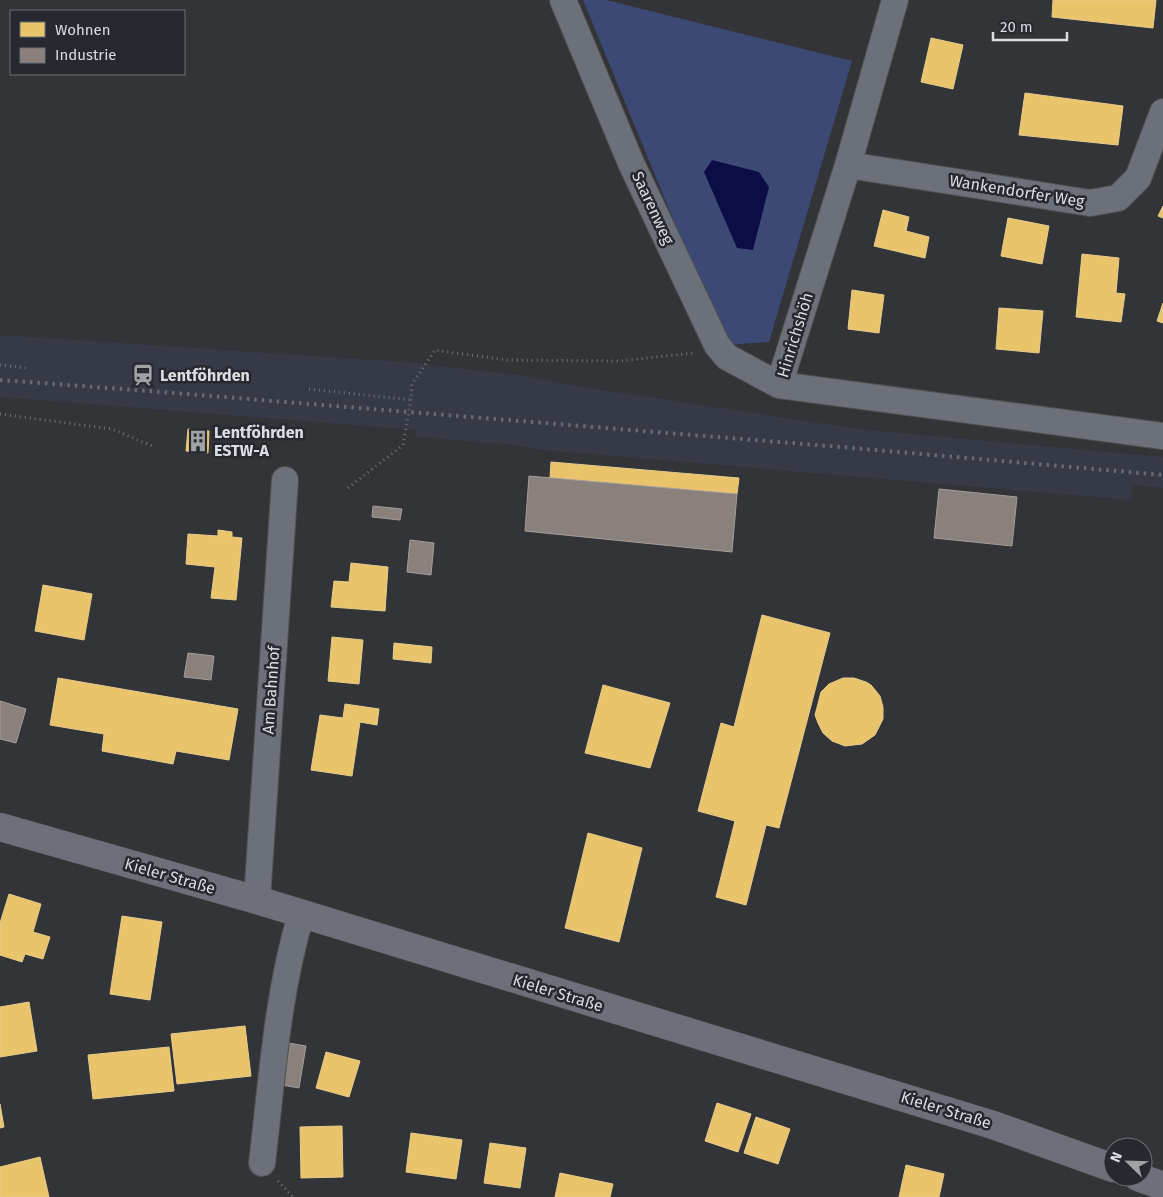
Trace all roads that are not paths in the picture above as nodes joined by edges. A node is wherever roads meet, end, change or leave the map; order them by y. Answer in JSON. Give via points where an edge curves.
{"nodes":[{"id":1,"x":563,"y":0,"type":"edge"},
{"id":2,"x":895,"y":0,"type":"edge"},
{"id":3,"x":1163,"y":112,"type":"edge"},
{"id":4,"x":848,"y":165,"type":"junction"},
{"id":5,"x":779,"y":385,"type":"junction"},
{"id":6,"x":1163,"y":436,"type":"edge"},
{"id":7,"x":285,"y":480,"type":"dead end"},
{"id":8,"x":0,"y":827,"type":"edge"},
{"id":9,"x":256,"y":900,"type":"junction"},
{"id":10,"x":301,"y":915,"type":"junction"},
{"id":11,"x":262,"y":1163,"type":"dead end"},
{"id":12,"x":1103,"y":1164,"type":"edge"}],
"edges":[{"from":1,"to":5,"type":"street","name":"Saarenweg","via":[[631,163],[717,345],[727,357]]},
{"from":2,"to":4,"type":"street","name":"Hinrichshöh"},
{"from":3,"to":4,"type":"street","name":"Wankendorfer Weg","via":[[1138,178],[1118,198],[1090,203]]},
{"from":4,"to":5,"type":"street","name":"Hinrichshöh"},
{"from":5,"to":6,"type":"street","name":"Hinrichshöh"},
{"from":7,"to":9,"type":"street","name":"Am Bahnhof"},
{"from":8,"to":9,"type":"main road","name":"Kieler Straße"},
{"from":9,"to":10,"type":"main road","name":"Kieler Straße"},
{"from":10,"to":11,"type":"street","via":[[281,1001]]},
{"from":10,"to":12,"type":"main road","name":"Kieler Straße","via":[[994,1125]]}]}
